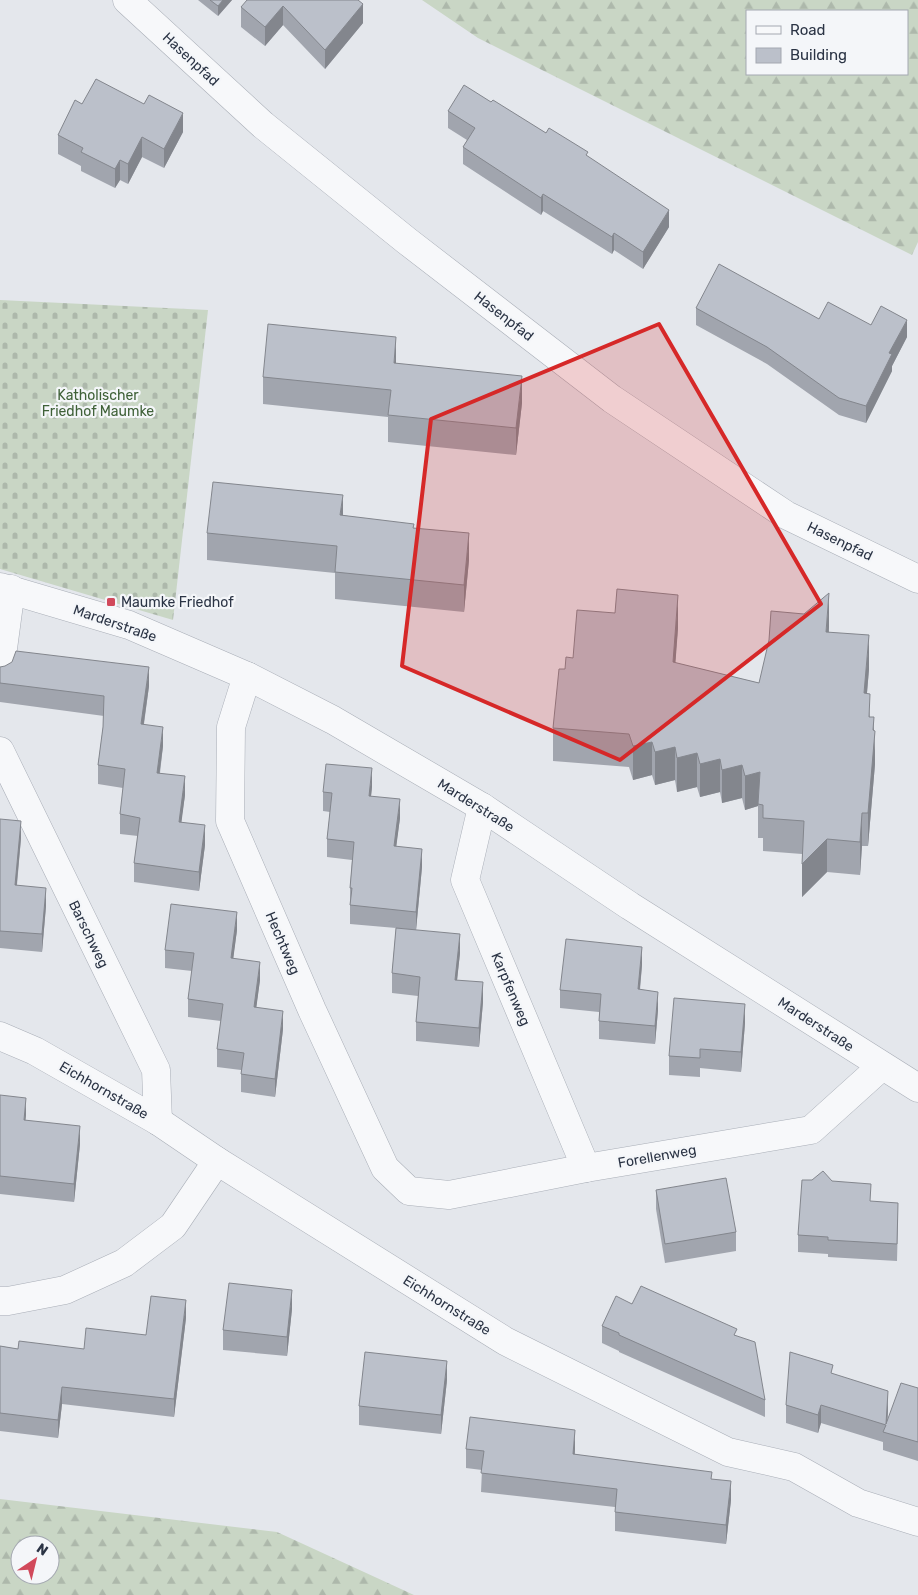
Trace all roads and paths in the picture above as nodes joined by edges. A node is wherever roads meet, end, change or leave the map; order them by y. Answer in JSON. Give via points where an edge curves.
{"nodes":[{"id":1,"x":127,"y":0,"type":"edge"},
{"id":2,"x":918,"y":579,"type":"edge"},
{"id":3,"x":6,"y":588,"type":"edge"},
{"id":4,"x":0,"y":671,"type":"edge"},
{"id":5,"x":247,"y":676,"type":"junction"},
{"id":6,"x":0,"y":751,"type":"edge"},
{"id":7,"x":482,"y":807,"type":"junction"},
{"id":8,"x":0,"y":1036,"type":"edge"},
{"id":9,"x":882,"y":1066,"type":"junction"},
{"id":10,"x":918,"y":1088,"type":"edge"},
{"id":11,"x":158,"y":1121,"type":"junction"},
{"id":12,"x":217,"y":1161,"type":"junction"},
{"id":13,"x":586,"y":1168,"type":"junction"},
{"id":14,"x":409,"y":1191,"type":"joint"},
{"id":15,"x":0,"y":1301,"type":"edge"},
{"id":16,"x":918,"y":1522,"type":"edge"}],
"edges":[{"from":1,"to":2,"type":"street","name":"Hasenpfad","via":[[262,125],[612,399],[786,515]]},
{"from":3,"to":4,"type":"street"},
{"from":3,"to":5,"type":"street","name":"Marderstraße","via":[[128,626]]},
{"from":5,"to":7,"type":"street","name":"Marderstraße","via":[[334,720]]},
{"from":5,"to":14,"type":"street","name":"Hechtweg","via":[[231,726],[230,821],[385,1168]]},
{"from":6,"to":11,"type":"street","name":"Barschweg","via":[[156,1070]]},
{"from":7,"to":9,"type":"street","name":"Marderstraße","via":[[630,906]]},
{"from":7,"to":13,"type":"street","name":"Karpfenweg","via":[[465,880]]},
{"from":8,"to":11,"type":"street","name":"Eichhornstraße","via":[[35,1051]]},
{"from":9,"to":10,"type":"street","name":"Marderstraße"},
{"from":9,"to":13,"type":"street","name":"Forellenweg","via":[[811,1130]]},
{"from":11,"to":12,"type":"street","name":"Eichhornstraße"},
{"from":12,"to":15,"type":"street","via":[[173,1226],[124,1263],[65,1290]]},
{"from":12,"to":16,"type":"street","name":"Eichhornstraße","via":[[505,1341],[728,1452],[794,1467],[858,1503]]},
{"from":13,"to":14,"type":"street","name":"Forellenweg","via":[[449,1195]]}]}
